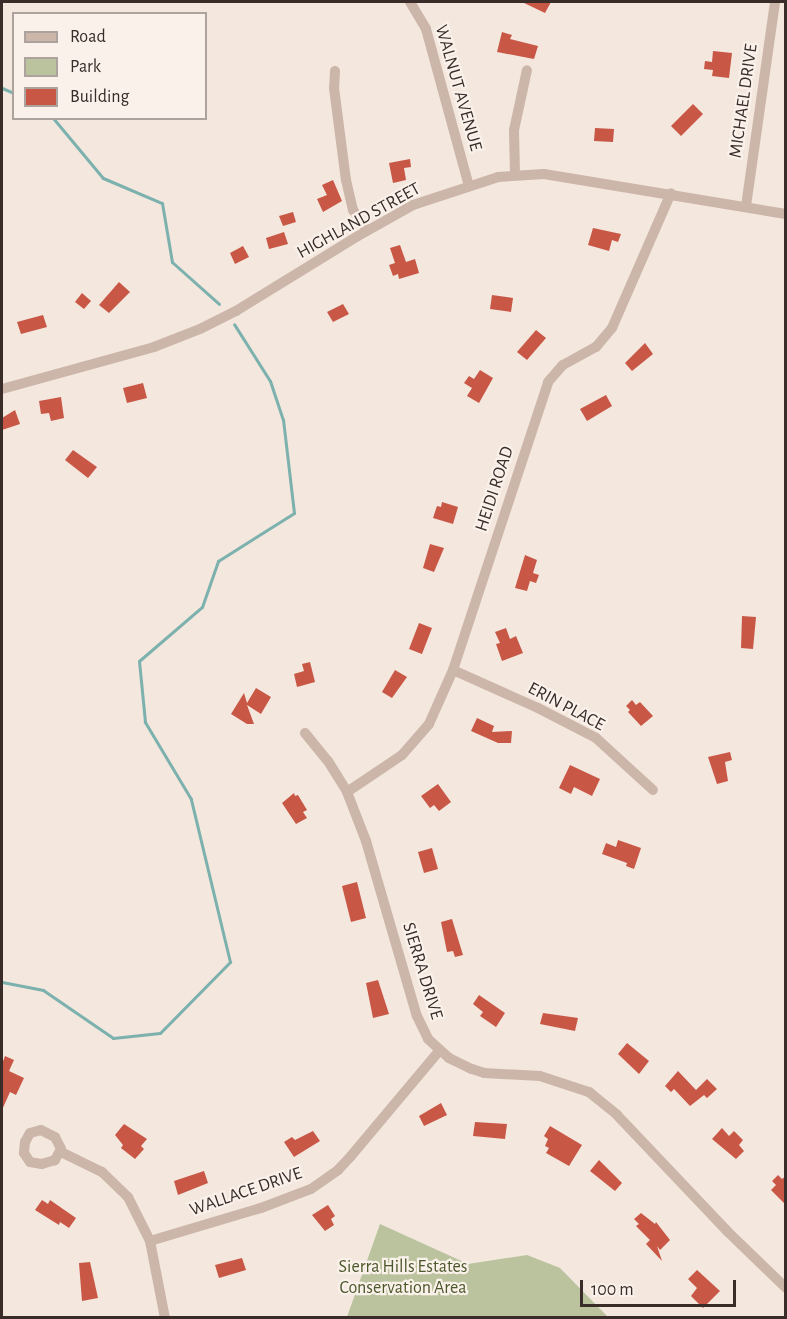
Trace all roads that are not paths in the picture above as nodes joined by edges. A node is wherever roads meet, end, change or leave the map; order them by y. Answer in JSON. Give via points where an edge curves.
{"nodes":[{"id":1,"x":411,"y":2,"type":"edge"},
{"id":2,"x":775,"y":2,"type":"edge"},
{"id":3,"x":527,"y":70,"type":"dead end"},
{"id":4,"x":335,"y":71,"type":"dead end"},
{"id":5,"x":515,"y":175,"type":"junction"},
{"id":6,"x":469,"y":186,"type":"junction"},
{"id":7,"x":671,"y":193,"type":"junction"},
{"id":8,"x":746,"y":206,"type":"junction"},
{"id":9,"x":786,"y":214,"type":"edge"},
{"id":10,"x":367,"y":231,"type":"junction"},
{"id":11,"x":2,"y":389,"type":"edge"},
{"id":12,"x":453,"y":670,"type":"junction"},
{"id":13,"x":305,"y":733,"type":"dead end"},
{"id":14,"x":653,"y":790,"type":"dead end"},
{"id":15,"x":347,"y":792,"type":"junction"},
{"id":16,"x":439,"y":1051,"type":"junction"},
{"id":17,"x":61,"y":1152,"type":"dead end"},
{"id":18,"x":150,"y":1241,"type":"junction"},
{"id":19,"x":786,"y":1288,"type":"edge"},
{"id":20,"x":165,"y":1317,"type":"edge"}],
"edges":[{"from":1,"to":6,"type":"street","name":"WALNUT AVENUE","via":[[426,29]]},
{"from":2,"to":8,"type":"street","name":"MICHAEL DRIVE"},
{"from":3,"to":5,"type":"street","via":[[514,130]]},
{"from":4,"to":10,"type":"street","via":[[346,180],[353,210]]},
{"from":5,"to":6,"type":"street","name":"HIGHLAND STREET"},
{"from":5,"to":7,"type":"street","name":"HIGHLAND STREET","via":[[544,174]]},
{"from":6,"to":10,"type":"street","name":"HIGHLAND STREET","via":[[413,206]]},
{"from":7,"to":8,"type":"street","name":"HIGHLAND STREET"},
{"from":7,"to":12,"type":"street","name":"HEIDI ROAD","via":[[612,328],[596,347],[563,365],[548,382]]},
{"from":8,"to":9,"type":"street","name":"HIGHLAND STREET"},
{"from":10,"to":11,"type":"street","name":"HIGHLAND STREET","via":[[200,329],[154,347]]},
{"from":12,"to":14,"type":"street","name":"ERIN PLACE","via":[[596,738]]},
{"from":12,"to":15,"type":"street","name":"HEIDI ROAD","via":[[432,718],[413,744]]},
{"from":13,"to":15,"type":"street","name":"SIERRA DRIVE"},
{"from":15,"to":16,"type":"street","name":"SIERRA DRIVE","via":[[366,841],[417,1016]]},
{"from":16,"to":18,"type":"street","name":"WALLACE DRIVE","via":[[351,1156],[311,1189]]},
{"from":16,"to":19,"type":"street","name":"SIERRA DRIVE","via":[[484,1073],[540,1076],[589,1092],[617,1115]]},
{"from":17,"to":18,"type":"street","via":[[112,1179],[128,1197]]},
{"from":18,"to":20,"type":"street"}]}
